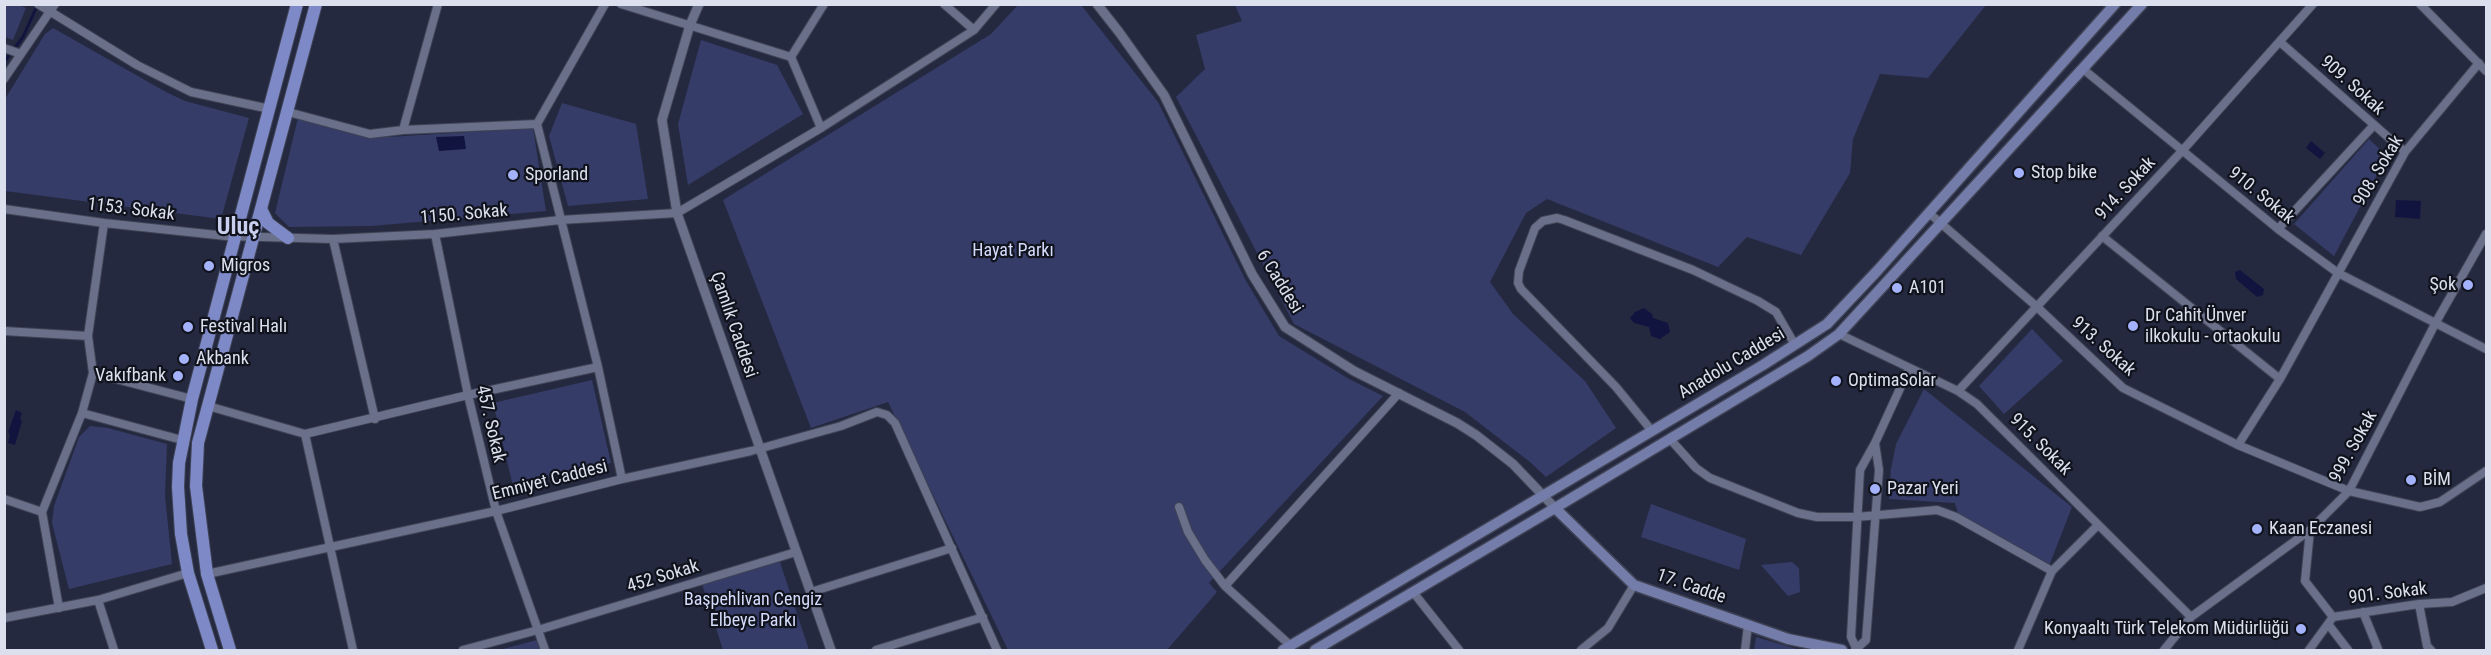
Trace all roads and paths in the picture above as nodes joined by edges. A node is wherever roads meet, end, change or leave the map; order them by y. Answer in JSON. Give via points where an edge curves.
{"nodes":[{"id":1,"x":297,"y":4,"type":"edge"},
{"id":2,"x":316,"y":4,"type":"edge"},
{"id":3,"x":438,"y":4,"type":"edge"},
{"id":4,"x":605,"y":4,"type":"edge"},
{"id":5,"x":621,"y":4,"type":"edge"},
{"id":6,"x":699,"y":4,"type":"edge"},
{"id":7,"x":824,"y":4,"type":"edge"},
{"id":8,"x":944,"y":4,"type":"edge"},
{"id":9,"x":996,"y":4,"type":"edge"},
{"id":10,"x":1097,"y":4,"type":"edge"},
{"id":11,"x":2115,"y":4,"type":"edge"},
{"id":12,"x":2142,"y":4,"type":"edge"},
{"id":13,"x":2313,"y":4,"type":"edge"},
{"id":14,"x":2420,"y":4,"type":"edge"},
{"id":15,"x":47,"y":7,"type":"edge"},
{"id":16,"x":690,"y":25,"type":"junction"},
{"id":17,"x":974,"y":30,"type":"junction"},
{"id":18,"x":2280,"y":42,"type":"junction"},
{"id":19,"x":5,"y":49,"type":"edge"},
{"id":20,"x":21,"y":54,"type":"junction"},
{"id":21,"x":791,"y":57,"type":"junction"},
{"id":22,"x":2479,"y":63,"type":"junction"},
{"id":23,"x":2083,"y":69,"type":"junction"},
{"id":24,"x":2487,"y":71,"type":"edge"},
{"id":25,"x":4,"y":79,"type":"edge"},
{"id":26,"x":270,"y":108,"type":"junction"},
{"id":27,"x":288,"y":112,"type":"junction"},
{"id":28,"x":537,"y":124,"type":"junction"},
{"id":29,"x":2374,"y":125,"type":"junction"},
{"id":30,"x":820,"y":128,"type":"junction"},
{"id":31,"x":403,"y":130,"type":"junction"},
{"id":32,"x":2182,"y":151,"type":"junction"},
{"id":33,"x":2405,"y":152,"type":"junction"},
{"id":34,"x":4,"y":208,"type":"edge"},
{"id":35,"x":261,"y":209,"type":"junction"},
{"id":36,"x":676,"y":213,"type":"junction"},
{"id":37,"x":1929,"y":213,"type":"junction"},
{"id":38,"x":560,"y":220,"type":"junction"},
{"id":39,"x":104,"y":223,"type":"junction"},
{"id":40,"x":1941,"y":223,"type":"junction"},
{"id":41,"x":2278,"y":229,"type":"junction"},
{"id":42,"x":435,"y":234,"type":"junction"},
{"id":43,"x":2487,"y":234,"type":"edge"},
{"id":44,"x":2102,"y":236,"type":"junction"},
{"id":45,"x":235,"y":237,"type":"junction"},
{"id":46,"x":254,"y":238,"type":"junction"},
{"id":47,"x":288,"y":238,"type":"junction"},
{"id":48,"x":333,"y":239,"type":"junction"},
{"id":49,"x":2338,"y":273,"type":"junction"},
{"id":50,"x":2036,"y":306,"type":"junction"},
{"id":51,"x":2436,"y":322,"type":"junction"},
{"id":52,"x":4,"y":330,"type":"edge"},
{"id":53,"x":1839,"y":334,"type":"junction"},
{"id":54,"x":88,"y":336,"type":"junction"},
{"id":55,"x":1795,"y":345,"type":"junction"},
{"id":56,"x":2487,"y":349,"type":"edge"},
{"id":57,"x":598,"y":367,"type":"junction"},
{"id":58,"x":1909,"y":369,"type":"junction"},
{"id":59,"x":93,"y":373,"type":"junction"},
{"id":60,"x":2280,"y":378,"type":"junction"},
{"id":61,"x":1958,"y":391,"type":"junction"},
{"id":62,"x":1399,"y":393,"type":"junction"},
{"id":63,"x":468,"y":395,"type":"junction"},
{"id":64,"x":192,"y":399,"type":"junction"},
{"id":65,"x":208,"y":406,"type":"junction"},
{"id":66,"x":82,"y":413,"type":"junction"},
{"id":67,"x":375,"y":419,"type":"junction"},
{"id":68,"x":1652,"y":431,"type":"junction"},
{"id":69,"x":305,"y":434,"type":"junction"},
{"id":70,"x":1670,"y":439,"type":"junction"},
{"id":71,"x":182,"y":440,"type":"junction"},
{"id":72,"x":1875,"y":443,"type":"junction"},
{"id":73,"x":2238,"y":445,"type":"junction"},
{"id":74,"x":759,"y":449,"type":"junction"},
{"id":75,"x":2487,"y":471,"type":"edge"},
{"id":76,"x":622,"y":479,"type":"junction"},
{"id":77,"x":2349,"y":491,"type":"junction"},
{"id":78,"x":1543,"y":495,"type":"junction"},
{"id":79,"x":4,"y":499,"type":"edge"},
{"id":80,"x":1179,"y":507,"type":"dead end"},
{"id":81,"x":1555,"y":508,"type":"junction"},
{"id":82,"x":496,"y":511,"type":"junction"},
{"id":83,"x":42,"y":512,"type":"junction"},
{"id":84,"x":1875,"y":516,"type":"junction"},
{"id":85,"x":1857,"y":517,"type":"junction"},
{"id":86,"x":2098,"y":525,"type":"junction"},
{"id":87,"x":2310,"y":530,"type":"junction"},
{"id":88,"x":330,"y":547,"type":"junction"},
{"id":89,"x":952,"y":548,"type":"junction"},
{"id":90,"x":796,"y":552,"type":"junction"},
{"id":91,"x":2052,"y":571,"type":"junction"},
{"id":92,"x":188,"y":573,"type":"junction"},
{"id":93,"x":207,"y":574,"type":"junction"},
{"id":94,"x":1634,"y":585,"type":"junction"},
{"id":95,"x":1225,"y":586,"type":"junction"},
{"id":96,"x":2487,"y":588,"type":"edge"},
{"id":97,"x":811,"y":592,"type":"junction"},
{"id":98,"x":1413,"y":592,"type":"junction"},
{"id":99,"x":98,"y":600,"type":"junction"},
{"id":100,"x":2419,"y":604,"type":"junction"},
{"id":101,"x":59,"y":608,"type":"junction"},
{"id":102,"x":2363,"y":612,"type":"junction"},
{"id":103,"x":983,"y":617,"type":"junction"},
{"id":104,"x":2191,"y":617,"type":"junction"},
{"id":105,"x":4,"y":618,"type":"edge"},
{"id":106,"x":2330,"y":620,"type":"junction"},
{"id":107,"x":1748,"y":625,"type":"junction"},
{"id":108,"x":538,"y":630,"type":"junction"},
{"id":109,"x":1287,"y":648,"type":"edge"},
{"id":110,"x":1855,"y":649,"type":"edge"},
{"id":111,"x":114,"y":651,"type":"edge"},
{"id":112,"x":212,"y":651,"type":"edge"},
{"id":113,"x":230,"y":651,"type":"edge"},
{"id":114,"x":353,"y":651,"type":"edge"},
{"id":115,"x":463,"y":651,"type":"edge"},
{"id":116,"x":545,"y":651,"type":"edge"},
{"id":117,"x":831,"y":651,"type":"edge"},
{"id":118,"x":876,"y":651,"type":"edge"},
{"id":119,"x":997,"y":651,"type":"edge"},
{"id":120,"x":1315,"y":651,"type":"edge"},
{"id":121,"x":1459,"y":651,"type":"edge"},
{"id":122,"x":1581,"y":651,"type":"edge"},
{"id":123,"x":1745,"y":651,"type":"edge"},
{"id":124,"x":1842,"y":651,"type":"edge"},
{"id":125,"x":2018,"y":651,"type":"edge"},
{"id":126,"x":2164,"y":651,"type":"edge"},
{"id":127,"x":2309,"y":651,"type":"edge"},
{"id":128,"x":2348,"y":651,"type":"edge"},
{"id":129,"x":2376,"y":651,"type":"edge"},
{"id":130,"x":2431,"y":651,"type":"edge"}],
"edges":[{"from":1,"to":26,"type":"main road"},
{"from":2,"to":27,"type":"main road"},
{"from":3,"to":31,"type":"street"},
{"from":4,"to":28,"type":"street"},
{"from":5,"to":16,"type":"street"},
{"from":6,"to":16,"type":"street","name":"Çamlık Caddesi"},
{"from":7,"to":21,"type":"street"},
{"from":8,"to":17,"type":"street"},
{"from":9,"to":17,"type":"street"},
{"from":10,"to":62,"type":"street","name":"6 Caddesi","via":[[1164,95],[1252,274],[1285,327],[1354,371]]},
{"from":11,"to":37,"type":"main road","name":"Anadolu Caddesi"},
{"from":12,"to":23,"type":"main road","name":"Anadolu Caddesi"},
{"from":13,"to":18,"type":"street","name":"914. Sokak"},
{"from":14,"to":22,"type":"street"},
{"from":15,"to":20,"type":"street"},
{"from":15,"to":26,"type":"street","via":[[137,65],[191,92]]},
{"from":16,"to":21,"type":"street"},
{"from":16,"to":36,"type":"street","name":"Çamlık Caddesi","via":[[662,120]]},
{"from":17,"to":30,"type":"street"},
{"from":18,"to":29,"type":"street","name":"909. Sokak"},
{"from":18,"to":32,"type":"street","name":"914. Sokak"},
{"from":19,"to":20,"type":"street"},
{"from":20,"to":25,"type":"street"},
{"from":21,"to":30,"type":"street"},
{"from":22,"to":24,"type":"street"},
{"from":22,"to":33,"type":"street","name":"908. Sokak"},
{"from":23,"to":32,"type":"street","name":"910. Sokak"},
{"from":23,"to":40,"type":"main road","name":"Anadolu Caddesi"},
{"from":26,"to":45,"type":"main road"},
{"from":27,"to":31,"type":"street","via":[[370,134]]},
{"from":27,"to":35,"type":"main road"},
{"from":28,"to":31,"type":"street"},
{"from":28,"to":38,"type":"street"},
{"from":29,"to":33,"type":"street","name":"909. Sokak"},
{"from":29,"to":41,"type":"street"},
{"from":30,"to":36,"type":"street"},
{"from":32,"to":41,"type":"street","name":"910. Sokak"},
{"from":32,"to":44,"type":"street","name":"914. Sokak"},
{"from":33,"to":49,"type":"street","name":"908. Sokak"},
{"from":34,"to":39,"type":"street","name":"1153. Sokak"},
{"from":35,"to":46,"type":"main road"},
{"from":35,"to":47,"type":"main road","via":[[268,223]]},
{"from":36,"to":38,"type":"street","name":"1150. Sokak"},
{"from":36,"to":74,"type":"street","name":"Çamlık Caddesi"},
{"from":37,"to":40,"type":"street","name":"913. Sokak"},
{"from":37,"to":55,"type":"main road","name":"Anadolu Caddesi","via":[[1827,324]]},
{"from":38,"to":42,"type":"street","name":"1150. Sokak"},
{"from":38,"to":57,"type":"street"},
{"from":39,"to":45,"type":"street","name":"1153. Sokak"},
{"from":39,"to":54,"type":"street"},
{"from":40,"to":50,"type":"street","name":"913. Sokak"},
{"from":40,"to":53,"type":"main road","name":"Anadolu Caddesi"},
{"from":41,"to":49,"type":"street","name":"910. Sokak"},
{"from":42,"to":48,"type":"street","name":"1150. Sokak"},
{"from":42,"to":63,"type":"street","name":"457. Sokak"},
{"from":43,"to":51,"type":"street","name":"999. Sokak"},
{"from":44,"to":50,"type":"street","name":"914. Sokak"},
{"from":44,"to":60,"type":"street"},
{"from":45,"to":46,"type":"street","name":"1153. Sokak"},
{"from":45,"to":64,"type":"main road"},
{"from":46,"to":47,"type":"street","name":"1150. Sokak"},
{"from":46,"to":65,"type":"main road"},
{"from":47,"to":48,"type":"street","name":"1150. Sokak"},
{"from":48,"to":67,"type":"street"},
{"from":49,"to":51,"type":"street","name":"910. Sokak"},
{"from":49,"to":60,"type":"street","name":"908. Sokak"},
{"from":50,"to":61,"type":"street","name":"914. Sokak"},
{"from":50,"to":73,"type":"street","name":"913. Sokak","via":[[2123,388]]},
{"from":51,"to":56,"type":"street","name":"910. Sokak"},
{"from":51,"to":77,"type":"street","name":"999. Sokak"},
{"from":52,"to":54,"type":"street"},
{"from":53,"to":58,"type":"street","name":"915. Sokak"},
{"from":53,"to":70,"type":"main road","name":"Anadolu Caddesi"},
{"from":54,"to":59,"type":"street"},
{"from":55,"to":68,"type":"main road","name":"Anadolu Caddesi"},
{"from":55,"to":68,"type":"street","via":[[1776,312],[1758,301],[1693,270],[1574,224],[1557,218],[1543,221],[1535,228],[1518,272],[1521,289],[1616,387]]},
{"from":57,"to":63,"type":"street"},
{"from":57,"to":76,"type":"street"},
{"from":58,"to":61,"type":"street","name":"915. Sokak"},
{"from":58,"to":72,"type":"street"},
{"from":59,"to":64,"type":"street"},
{"from":59,"to":66,"type":"street"},
{"from":60,"to":73,"type":"street","name":"908. Sokak"},
{"from":61,"to":86,"type":"street","name":"915. Sokak","via":[[1977,404]]},
{"from":62,"to":78,"type":"street","name":"6 Caddesi","via":[[1476,435],[1513,464]]},
{"from":62,"to":95,"type":"street"},
{"from":63,"to":67,"type":"street"},
{"from":63,"to":82,"type":"street","name":"457. Sokak"},
{"from":64,"to":71,"type":"main road"},
{"from":65,"to":69,"type":"street"},
{"from":65,"to":93,"type":"main road","via":[[196,465]]},
{"from":66,"to":71,"type":"street"},
{"from":66,"to":83,"type":"street"},
{"from":67,"to":69,"type":"street"},
{"from":68,"to":78,"type":"main road","name":"Anadolu Caddesi"},
{"from":69,"to":88,"type":"street"},
{"from":70,"to":81,"type":"main road","name":"Anadolu Caddesi"},
{"from":70,"to":85,"type":"street","via":[[1696,468],[1719,482],[1798,513]]},
{"from":71,"to":92,"type":"main road","via":[[178,487]]},
{"from":72,"to":84,"type":"street","via":[[1879,470]]},
{"from":72,"to":85,"type":"street","via":[[1860,470]]},
{"from":73,"to":77,"type":"street","name":"913. Sokak"},
{"from":74,"to":76,"type":"street","name":"Emniyet Caddesi"},
{"from":74,"to":89,"type":"street","name":"Emniyet Caddesi","via":[[877,412],[887,415],[895,423]]},
{"from":74,"to":90,"type":"street","name":"Çamlık Caddesi"},
{"from":75,"to":77,"type":"street","name":"913. Sokak","via":[[2440,502],[2420,507]]},
{"from":76,"to":82,"type":"street","name":"Emniyet Caddesi"},
{"from":77,"to":87,"type":"street","name":"999. Sokak"},
{"from":78,"to":81,"type":"street","name":"6 Caddesi"},
{"from":78,"to":109,"type":"main road","name":"Anadolu Caddesi"},
{"from":79,"to":83,"type":"street"},
{"from":80,"to":95,"type":"street","via":[[1188,532]]},
{"from":81,"to":94,"type":"main road","name":"17. Cadde"},
{"from":81,"to":98,"type":"main road","name":"Anadolu Caddesi"},
{"from":82,"to":88,"type":"street","name":"Emniyet Caddesi"},
{"from":82,"to":108,"type":"street","name":"457. Sokak"},
{"from":83,"to":101,"type":"street"},
{"from":84,"to":85,"type":"street"},
{"from":84,"to":91,"type":"street","via":[[1931,509],[1944,512]]},
{"from":84,"to":110,"type":"street","via":[[1866,640]]},
{"from":85,"to":110,"type":"street","via":[[1851,637]]},
{"from":86,"to":91,"type":"street"},
{"from":86,"to":104,"type":"street","name":"915. Sokak"},
{"from":87,"to":104,"type":"street","name":"999. Sokak"},
{"from":87,"to":106,"type":"street","via":[[2305,581]]},
{"from":88,"to":93,"type":"street","name":"Emniyet Caddesi"},
{"from":88,"to":114,"type":"street"},
{"from":89,"to":97,"type":"street"},
{"from":89,"to":103,"type":"street"},
{"from":90,"to":97,"type":"street","name":"Çamlık Caddesi"},
{"from":90,"to":108,"type":"street","name":"452 Sokak"},
{"from":91,"to":125,"type":"street"},
{"from":92,"to":99,"type":"street"},
{"from":92,"to":112,"type":"main road"},
{"from":93,"to":113,"type":"main road"},
{"from":94,"to":107,"type":"main road","name":"17. Cadde"},
{"from":94,"to":122,"type":"street","via":[[1608,628]]},
{"from":95,"to":109,"type":"street"},
{"from":96,"to":100,"type":"street","name":"901. Sokak","via":[[2452,602]]},
{"from":97,"to":117,"type":"street","name":"Çamlık Caddesi"},
{"from":98,"to":120,"type":"main road","name":"Anadolu Caddesi"},
{"from":98,"to":121,"type":"street"},
{"from":99,"to":101,"type":"street"},
{"from":99,"to":111,"type":"street"},
{"from":100,"to":102,"type":"street","name":"901. Sokak"},
{"from":100,"to":130,"type":"street"},
{"from":101,"to":105,"type":"street"},
{"from":102,"to":106,"type":"street","name":"901. Sokak"},
{"from":102,"to":129,"type":"street"},
{"from":103,"to":118,"type":"street"},
{"from":103,"to":119,"type":"street"},
{"from":104,"to":126,"type":"street","name":"999. Sokak"},
{"from":106,"to":127,"type":"street","name":"901. Sokak"},
{"from":106,"to":128,"type":"street"},
{"from":107,"to":123,"type":"street"},
{"from":107,"to":124,"type":"main road","name":"17. Cadde"},
{"from":108,"to":115,"type":"street","name":"452 Sokak"},
{"from":108,"to":116,"type":"street","name":"457. Sokak"}]}
